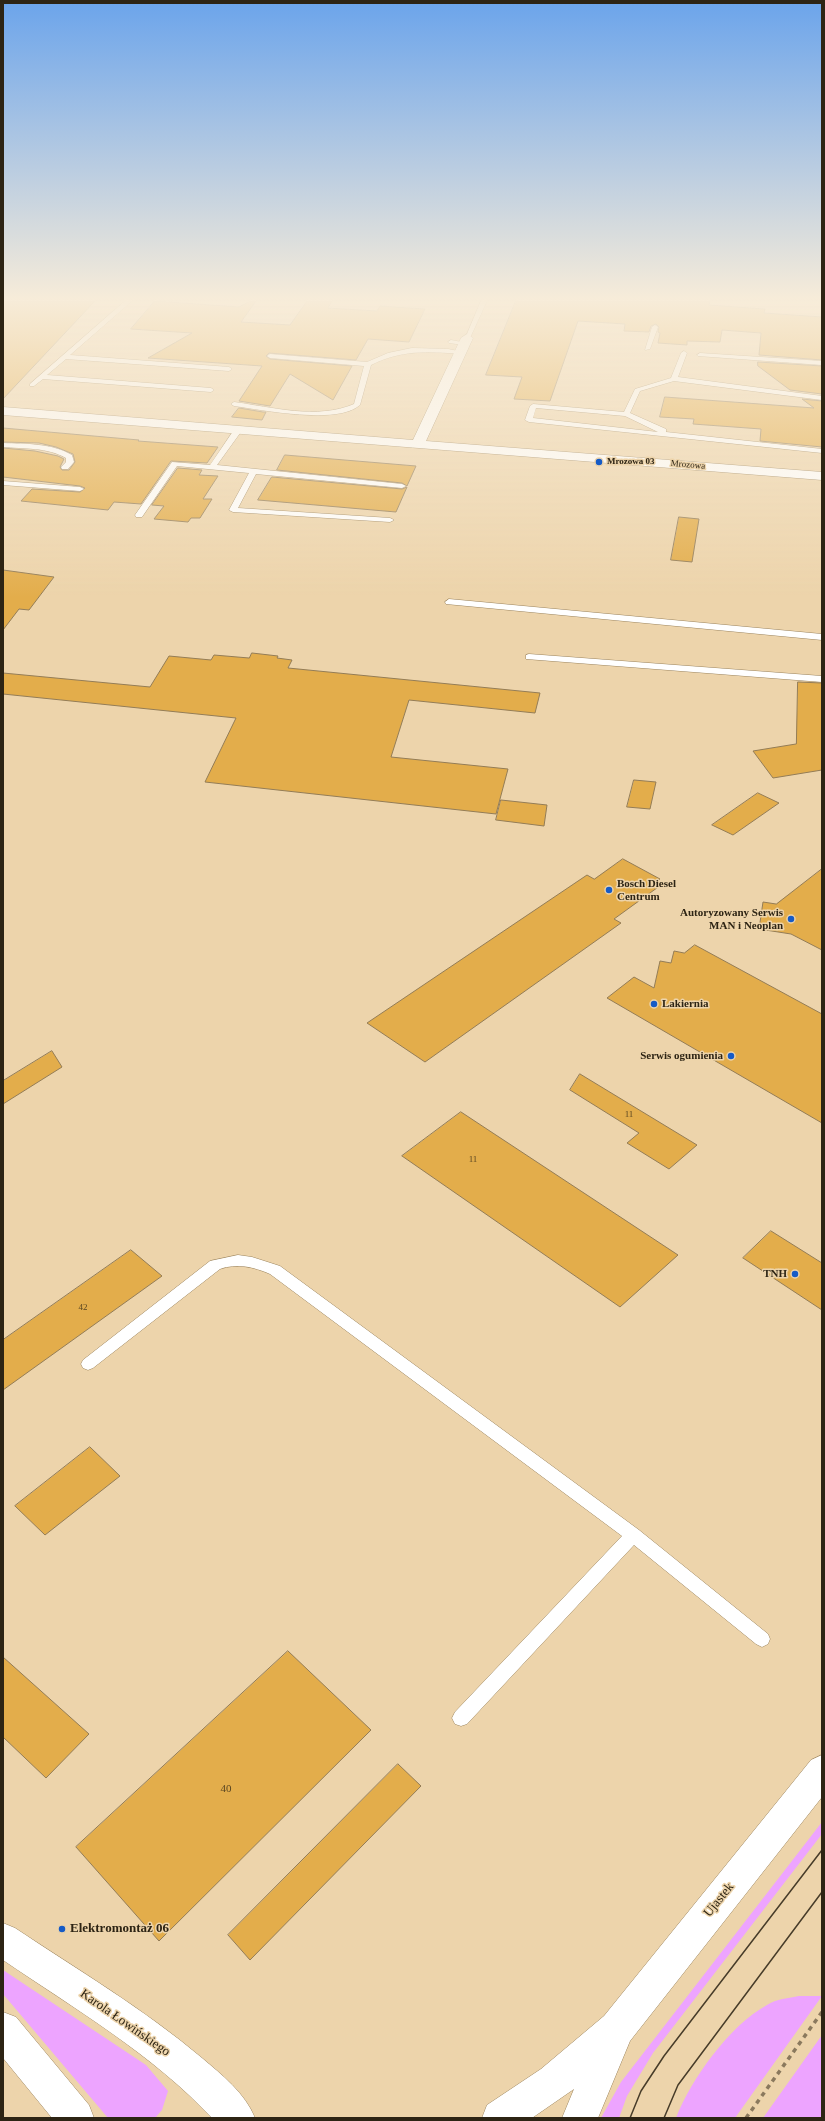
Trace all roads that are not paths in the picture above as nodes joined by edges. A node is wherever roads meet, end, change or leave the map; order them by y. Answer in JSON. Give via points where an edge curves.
{"nodes":[{"id":1,"x":359,"y":400,"type":"edge"},
{"id":2,"x":438,"y":400,"type":"edge"},
{"id":3,"x":632,"y":400,"type":"edge"},
{"id":4,"x":234,"y":404,"type":"dead end"},
{"id":5,"x":3,"y":411,"type":"edge"},
{"id":6,"x":626,"y":414,"type":"junction"},
{"id":7,"x":239,"y":429,"type":"junction"},
{"id":8,"x":671,"y":435,"type":"junction"},
{"id":9,"x":418,"y":443,"type":"junction"},
{"id":10,"x":3,"y":445,"type":"edge"},
{"id":11,"x":822,"y":451,"type":"edge"},
{"id":12,"x":65,"y":467,"type":"dead end"},
{"id":13,"x":212,"y":467,"type":"junction"},
{"id":14,"x":254,"y":471,"type":"junction"},
{"id":15,"x":822,"y":476,"type":"edge"},
{"id":16,"x":3,"y":483,"type":"edge"},
{"id":17,"x":402,"y":486,"type":"dead end"},
{"id":18,"x":80,"y":489,"type":"dead end"},
{"id":19,"x":139,"y":515,"type":"dead end"},
{"id":20,"x":390,"y":520,"type":"dead end"},
{"id":21,"x":449,"y":602,"type":"dead end"},
{"id":22,"x":822,"y":637,"type":"edge"},
{"id":23,"x":529,"y":656,"type":"dead end"},
{"id":24,"x":822,"y":679,"type":"edge"},
{"id":25,"x":88,"y":1364,"type":"dead end"},
{"id":26,"x":633,"y":1535,"type":"junction"},
{"id":27,"x":762,"y":1639,"type":"dead end"},
{"id":28,"x":462,"y":1718,"type":"dead end"},
{"id":29,"x":822,"y":1771,"type":"edge"},
{"id":30,"x":3,"y":1940,"type":"edge"},
{"id":31,"x":617,"y":2029,"type":"junction"},
{"id":32,"x":3,"y":2030,"type":"edge"},
{"id":33,"x":76,"y":2118,"type":"edge"},
{"id":34,"x":237,"y":2118,"type":"edge"},
{"id":35,"x":500,"y":2118,"type":"edge"},
{"id":36,"x":580,"y":2118,"type":"edge"}],
"edges":[{"from":1,"to":4,"type":"lane","via":[[357,406],[345,412],[327,414]]},
{"from":2,"to":9,"type":"street"},
{"from":3,"to":6,"type":"lane"},
{"from":5,"to":7,"type":"street","name":"Mrozowa"},
{"from":6,"to":8,"type":"lane"},
{"from":6,"to":8,"type":"lane","via":[[533,406],[529,420]]},
{"from":7,"to":9,"type":"street","name":"Mrozowa"},
{"from":7,"to":13,"type":"lane"},
{"from":8,"to":11,"type":"lane"},
{"from":9,"to":15,"type":"street","name":"Mrozowa"},
{"from":10,"to":12,"type":"lane","via":[[64,453],[70,462]]},
{"from":13,"to":14,"type":"lane"},
{"from":13,"to":19,"type":"lane","via":[[176,464]]},
{"from":14,"to":17,"type":"lane"},
{"from":14,"to":20,"type":"lane","via":[[233,510]]},
{"from":16,"to":18,"type":"lane"},
{"from":21,"to":22,"type":"lane"},
{"from":23,"to":24,"type":"lane"},
{"from":25,"to":26,"type":"lane","via":[[214,1265],[228,1260],[244,1260],[259,1264],[275,1270]]},
{"from":26,"to":27,"type":"lane"},
{"from":26,"to":28,"type":"lane"},
{"from":29,"to":31,"type":"street","name":"Ujastek"},
{"from":30,"to":34,"type":"street","name":"Karola Łowińskiego","via":[[154,2041],[207,2086]]},
{"from":31,"to":35,"type":"street","name":"Ujastek","via":[[554,2082]]},
{"from":31,"to":36,"type":"street","name":"Ujastek"},
{"from":32,"to":33,"type":"street"}]}
